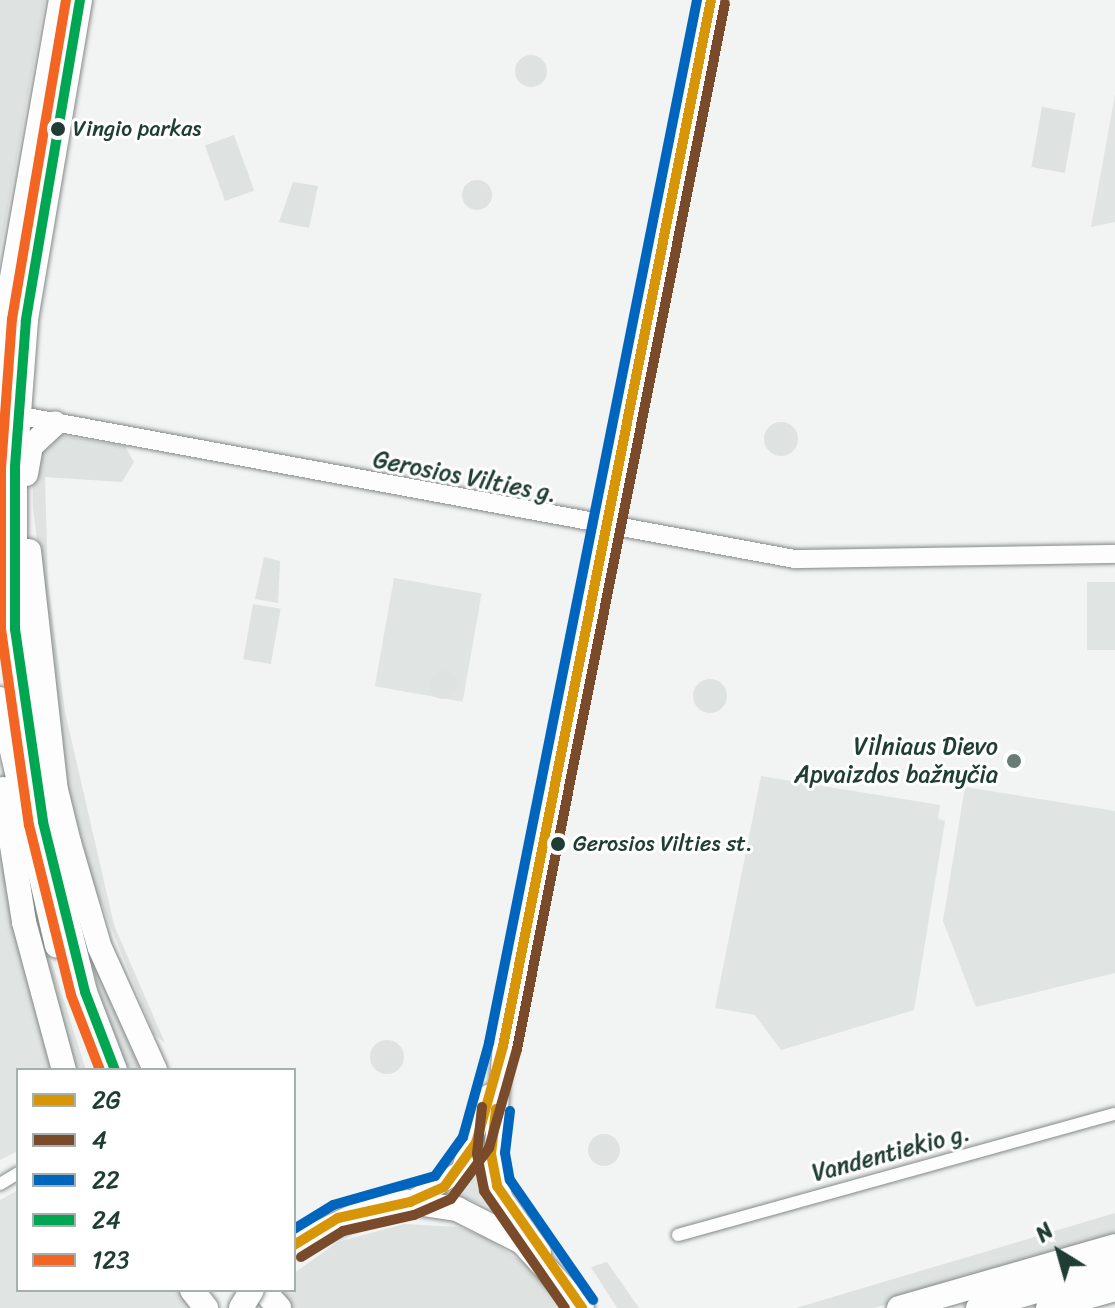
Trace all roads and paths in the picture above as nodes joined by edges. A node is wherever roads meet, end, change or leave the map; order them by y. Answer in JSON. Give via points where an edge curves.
{"nodes":[{"id":1,"x":61,"y":0,"type":"edge"},
{"id":2,"x":80,"y":0,"type":"edge"},
{"id":3,"x":711,"y":0,"type":"edge"},
{"id":4,"x":2,"y":317,"type":"edge"},
{"id":5,"x":0,"y":392,"type":"edge"},
{"id":6,"x":10,"y":414,"type":"edge"},
{"id":7,"x":55,"y":424,"type":"junction"},
{"id":8,"x":26,"y":483,"type":"junction"},
{"id":9,"x":606,"y":529,"type":"junction"},
{"id":10,"x":1115,"y":554,"type":"edge"},
{"id":11,"x":13,"y":556,"type":"junction"},
{"id":12,"x":11,"y":694,"type":"edge"},
{"id":13,"x":0,"y":754,"type":"edge"},
{"id":14,"x":56,"y":790,"type":"junction"},
{"id":15,"x":503,"y":1046,"type":"junction"},
{"id":16,"x":63,"y":1068,"type":"edge"},
{"id":17,"x":97,"y":1068,"type":"edge"},
{"id":18,"x":114,"y":1068,"type":"edge"},
{"id":19,"x":154,"y":1068,"type":"edge"},
{"id":20,"x":1115,"y":1114,"type":"edge"},
{"id":21,"x":410,"y":1202,"type":"junction"},
{"id":22,"x":338,"y":1218,"type":"junction"},
{"id":23,"x":296,"y":1224,"type":"edge"},
{"id":24,"x":678,"y":1235,"type":"dead end"},
{"id":25,"x":296,"y":1244,"type":"edge"},
{"id":26,"x":1115,"y":1246,"type":"edge"},
{"id":27,"x":1115,"y":1268,"type":"edge"},
{"id":28,"x":560,"y":1278,"type":"junction"},
{"id":29,"x":1115,"y":1289,"type":"edge"},
{"id":30,"x":194,"y":1292,"type":"edge"},
{"id":31,"x":243,"y":1292,"type":"edge"},
{"id":32,"x":265,"y":1292,"type":"edge"},
{"id":33,"x":206,"y":1308,"type":"edge"},
{"id":34,"x":258,"y":1308,"type":"edge"},
{"id":35,"x":279,"y":1308,"type":"edge"},
{"id":36,"x":582,"y":1308,"type":"edge"},
{"id":37,"x":899,"y":1308,"type":"edge"},
{"id":38,"x":978,"y":1308,"type":"edge"},
{"id":39,"x":1048,"y":1308,"type":"edge"}],
"edges":[{"from":1,"to":4,"type":"highway"},
{"from":2,"to":6,"type":"highway"},
{"from":3,"to":9,"type":"main road"},
{"from":4,"to":5,"type":"highway"},
{"from":6,"to":7,"type":"main road","name":"Gerosios Vilties g."},
{"from":6,"to":11,"type":"highway"},
{"from":7,"to":8,"type":"highway","via":[[31,446]]},
{"from":7,"to":9,"type":"main road","name":"Gerosios Vilties g."},
{"from":8,"to":11,"type":"highway"},
{"from":8,"to":14,"type":"highway","via":[[29,570]]},
{"from":9,"to":10,"type":"main road","name":"Gerosios Vilties g.","via":[[795,559]]},
{"from":9,"to":15,"type":"main road"},
{"from":11,"to":12,"type":"highway"},
{"from":12,"to":14,"type":"highway"},
{"from":12,"to":17,"type":"highway","via":[[50,922]]},
{"from":12,"to":18,"type":"highway","via":[[66,918]]},
{"from":13,"to":16,"type":"highway","via":[[24,922]]},
{"from":14,"to":19,"type":"highway","via":[[100,948]]},
{"from":15,"to":21,"type":"main road","via":[[469,1158],[452,1181]]},
{"from":15,"to":28,"type":"main road","via":[[491,1154],[497,1186]]},
{"from":20,"to":24,"type":"street","name":"Vandentiekio g."},
{"from":21,"to":22,"type":"highway"},
{"from":21,"to":28,"type":"highway","via":[[496,1224]]},
{"from":22,"to":23,"type":"highway"},
{"from":22,"to":25,"type":"highway"},
{"from":26,"to":37,"type":"highway"},
{"from":27,"to":38,"type":"highway"},
{"from":28,"to":36,"type":"highway"},
{"from":29,"to":39,"type":"highway"},
{"from":30,"to":33,"type":"highway"},
{"from":31,"to":34,"type":"highway"},
{"from":32,"to":35,"type":"highway"}]}
